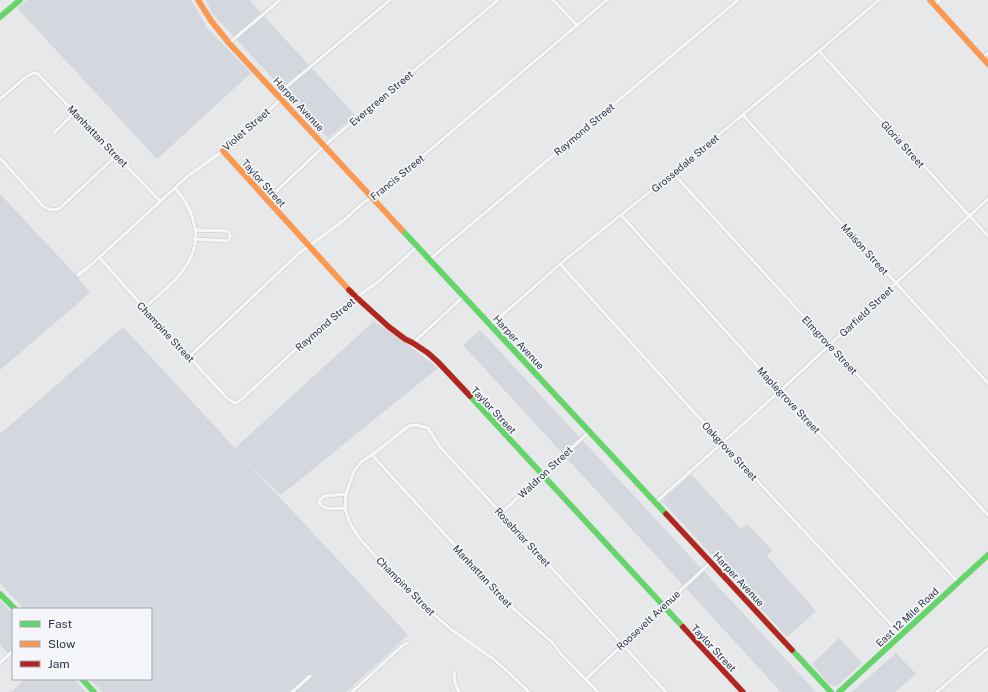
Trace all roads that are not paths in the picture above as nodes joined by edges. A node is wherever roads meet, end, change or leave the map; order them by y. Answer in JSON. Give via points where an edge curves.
{"nodes":[{"id":1,"x":20,"y":0,"type":"edge"},
{"id":2,"x":198,"y":0,"type":"edge"},
{"id":3,"x":280,"y":0,"type":"edge"},
{"id":4,"x":390,"y":0,"type":"edge"},
{"id":5,"x":498,"y":0,"type":"edge"},
{"id":6,"x":553,"y":0,"type":"edge"},
{"id":7,"x":607,"y":0,"type":"edge"},
{"id":8,"x":738,"y":0,"type":"edge"},
{"id":9,"x":879,"y":0,"type":"edge"},
{"id":10,"x":930,"y":0,"type":"edge"},
{"id":11,"x":940,"y":0,"type":"edge"},
{"id":12,"x":934,"y":5,"type":"junction"},
{"id":13,"x":0,"y":17,"type":"edge"},
{"id":14,"x":577,"y":25,"type":"junction"},
{"id":15,"x":230,"y":43,"type":"junction"},
{"id":16,"x":819,"y":52,"type":"junction"},
{"id":17,"x":988,"y":53,"type":"edge"},
{"id":18,"x":982,"y":58,"type":"junction"},
{"id":19,"x":988,"y":64,"type":"edge"},
{"id":20,"x":0,"y":99,"type":"edge"},
{"id":21,"x":282,"y":99,"type":"junction"},
{"id":22,"x":75,"y":112,"type":"junction"},
{"id":23,"x":743,"y":114,"type":"junction"},
{"id":24,"x":54,"y":132,"type":"dead end"},
{"id":25,"x":325,"y":145,"type":"junction"},
{"id":26,"x":223,"y":151,"type":"junction"},
{"id":27,"x":116,"y":156,"type":"junction"},
{"id":28,"x":0,"y":158,"type":"edge"},
{"id":29,"x":672,"y":173,"type":"junction"},
{"id":30,"x":175,"y":188,"type":"junction"},
{"id":31,"x":372,"y":197,"type":"junction"},
{"id":32,"x":988,"y":199,"type":"edge"},
{"id":33,"x":267,"y":200,"type":"junction"},
{"id":34,"x":160,"y":201,"type":"junction"},
{"id":35,"x":622,"y":215,"type":"junction"},
{"id":36,"x":970,"y":216,"type":"junction"},
{"id":37,"x":196,"y":230,"type":"junction"},
{"id":38,"x":988,"y":236,"type":"edge"},
{"id":39,"x":195,"y":239,"type":"junction"},
{"id":40,"x":309,"y":245,"type":"junction"},
{"id":41,"x":418,"y":246,"type":"junction"},
{"id":42,"x":100,"y":258,"type":"junction"},
{"id":43,"x":430,"y":259,"type":"junction"},
{"id":44,"x":560,"y":264,"type":"junction"},
{"id":45,"x":78,"y":275,"type":"dead end"},
{"id":46,"x":896,"y":283,"type":"junction"},
{"id":47,"x":464,"y":296,"type":"junction"},
{"id":48,"x":356,"y":297,"type":"junction"},
{"id":49,"x":144,"y":308,"type":"junction"},
{"id":50,"x":491,"y":325,"type":"junction"},
{"id":51,"x":414,"y":343,"type":"junction"},
{"id":52,"x":830,"y":345,"type":"junction"},
{"id":53,"x":189,"y":357,"type":"junction"},
{"id":54,"x":988,"y":383,"type":"edge"},
{"id":55,"x":780,"y":390,"type":"junction"},
{"id":56,"x":235,"y":403,"type":"joint"},
{"id":57,"x":590,"y":431,"type":"junction"},
{"id":58,"x":722,"y":443,"type":"junction"},
{"id":59,"x":372,"y":456,"type":"junction"},
{"id":60,"x":542,"y":475,"type":"junction"},
{"id":61,"x":346,"y":494,"type":"junction"},
{"id":62,"x":656,"y":502,"type":"junction"},
{"id":63,"x":346,"y":508,"type":"junction"},
{"id":64,"x":501,"y":513,"type":"junction"},
{"id":65,"x":988,"y":515,"type":"edge"},
{"id":66,"x":988,"y":555,"type":"edge"},
{"id":67,"x":711,"y":562,"type":"junction"},
{"id":68,"x":958,"y":582,"type":"junction"},
{"id":69,"x":0,"y":594,"type":"edge"},
{"id":70,"x":664,"y":606,"type":"junction"},
{"id":71,"x":13,"y":608,"type":"edge"},
{"id":72,"x":901,"y":635,"type":"junction"},
{"id":73,"x":408,"y":643,"type":"dead end"},
{"id":74,"x":622,"y":644,"type":"junction"},
{"id":75,"x":988,"y":648,"type":"edge"},
{"id":76,"x":12,"y":652,"type":"edge"},
{"id":77,"x":0,"y":663,"type":"edge"},
{"id":78,"x":454,"y":672,"type":"dead end"},
{"id":79,"x":310,"y":676,"type":"dead end"},
{"id":80,"x":586,"y":679,"type":"junction"},
{"id":81,"x":83,"y":680,"type":"edge"},
{"id":82,"x":94,"y":692,"type":"edge"},
{"id":83,"x":292,"y":692,"type":"edge"},
{"id":84,"x":352,"y":692,"type":"edge"},
{"id":85,"x":459,"y":692,"type":"edge"},
{"id":86,"x":529,"y":692,"type":"edge"},
{"id":87,"x":598,"y":692,"type":"edge"},
{"id":88,"x":666,"y":692,"type":"edge"},
{"id":89,"x":743,"y":692,"type":"edge"},
{"id":90,"x":831,"y":692,"type":"edge"},
{"id":91,"x":839,"y":692,"type":"edge"},
{"id":92,"x":937,"y":692,"type":"edge"}],
"edges":[{"from":1,"to":13,"type":"main road"},
{"from":2,"to":15,"type":"main road","name":"Harper Avenue","via":[[205,13]]},
{"from":3,"to":15,"type":"street"},
{"from":4,"to":21,"type":"street","name":"Violet Street","via":[[285,88]]},
{"from":5,"to":25,"type":"street","name":"Evergreen Street"},
{"from":6,"to":14,"type":"street"},
{"from":7,"to":14,"type":"street","name":"Francis Street"},
{"from":8,"to":43,"type":"street","name":"Raymond Street"},
{"from":9,"to":16,"type":"street","name":"Grossedale Street"},
{"from":10,"to":12,"type":"main road"},
{"from":11,"to":12,"type":"street"},
{"from":12,"to":18,"type":"main road"},
{"from":14,"to":31,"type":"street","name":"Francis Street"},
{"from":15,"to":21,"type":"main road","name":"Harper Avenue"},
{"from":16,"to":23,"type":"street","name":"Grossedale Street"},
{"from":16,"to":36,"type":"street","name":"Gloria Street"},
{"from":17,"to":18,"type":"street"},
{"from":18,"to":19,"type":"main road"},
{"from":20,"to":22,"type":"street","name":"Manhattan Street","via":[[34,72],[40,75]]},
{"from":21,"to":25,"type":"main road","name":"Harper Avenue"},
{"from":21,"to":26,"type":"street","name":"Violet Street"},
{"from":22,"to":24,"type":"street"},
{"from":22,"to":27,"type":"street","name":"Manhattan Street"},
{"from":23,"to":29,"type":"street","name":"Grossedale Street"},
{"from":23,"to":46,"type":"street","name":"Maison Street"},
{"from":25,"to":31,"type":"main road","name":"Harper Avenue"},
{"from":25,"to":33,"type":"street","name":"Evergreen Street"},
{"from":26,"to":30,"type":"street","name":"Violet Street","via":[[201,165]]},
{"from":26,"to":33,"type":"main road","name":"Taylor Street"},
{"from":27,"to":28,"type":"street","via":[[60,208],[54,210],[44,207]]},
{"from":27,"to":34,"type":"street","name":"Manhattan Street"},
{"from":29,"to":35,"type":"street","name":"Grossedale Street"},
{"from":29,"to":52,"type":"street","name":"Elmgrove Street"},
{"from":30,"to":34,"type":"street","name":"Violet Street"},
{"from":30,"to":37,"type":"street","via":[[188,206]]},
{"from":31,"to":40,"type":"street","name":"Francis Street"},
{"from":31,"to":41,"type":"main road","name":"Harper Avenue"},
{"from":32,"to":36,"type":"street","name":"Garfield Street"},
{"from":33,"to":40,"type":"main road","name":"Taylor Street"},
{"from":34,"to":42,"type":"street","name":"Violet Street"},
{"from":35,"to":44,"type":"street","name":"Grossedale Street"},
{"from":35,"to":55,"type":"street","name":"Maplegrove Street"},
{"from":36,"to":38,"type":"street","name":"Gloria Street"},
{"from":36,"to":46,"type":"street","name":"Garfield Street"},
{"from":37,"to":39,"type":"street"},
{"from":37,"to":39,"type":"street","via":[[228,231],[230,238],[228,241]]},
{"from":39,"to":49,"type":"street","via":[[191,257],[183,270]]},
{"from":40,"to":48,"type":"main road","name":"Taylor Street"},
{"from":40,"to":53,"type":"street","name":"Francis Street"},
{"from":41,"to":43,"type":"main road","name":"Harper Avenue"},
{"from":41,"to":48,"type":"street","name":"Raymond Street","via":[[378,282]]},
{"from":42,"to":45,"type":"street","name":"Violet Street"},
{"from":42,"to":49,"type":"street","name":"Champine Street"},
{"from":43,"to":47,"type":"main road","name":"Harper Avenue"},
{"from":44,"to":50,"type":"street","name":"Grossedale Street"},
{"from":44,"to":58,"type":"street","name":"Oakgrove Street"},
{"from":46,"to":52,"type":"street","name":"Garfield Street"},
{"from":46,"to":54,"type":"street","name":"Maison Street"},
{"from":47,"to":50,"type":"main road","name":"Harper Avenue"},
{"from":47,"to":51,"type":"street"},
{"from":48,"to":51,"type":"main road","name":"Taylor Street","via":[[389,328]]},
{"from":48,"to":56,"type":"street","name":"Raymond Street","via":[[339,309]]},
{"from":49,"to":53,"type":"street","name":"Champine Street"},
{"from":50,"to":57,"type":"main road","name":"Harper Avenue"},
{"from":51,"to":60,"type":"main road","name":"Taylor Street","via":[[438,362]]},
{"from":52,"to":55,"type":"street","name":"Garfield Street"},
{"from":52,"to":65,"type":"street","name":"Elmgrove Street"},
{"from":53,"to":56,"type":"street","name":"Champine Street","via":[[228,399]]},
{"from":55,"to":58,"type":"street","name":"Garfield Street"},
{"from":55,"to":68,"type":"street","name":"Maplegrove Street"},
{"from":57,"to":60,"type":"street","name":"Waldron Street"},
{"from":57,"to":62,"type":"main road","name":"Harper Avenue"},
{"from":58,"to":62,"type":"street","name":"Garfield Street"},
{"from":58,"to":72,"type":"street","name":"Oakgrove Street"},
{"from":59,"to":61,"type":"street","name":"Champine Street","via":[[354,471]]},
{"from":59,"to":64,"type":"street","name":"Rosebriar Street","via":[[408,426],[425,427],[440,447]]},
{"from":59,"to":80,"type":"street","name":"Manhattan Street","via":[[506,601],[552,642]]},
{"from":60,"to":64,"type":"street","name":"Waldron Street"},
{"from":60,"to":70,"type":"main road","name":"Taylor Street"},
{"from":61,"to":63,"type":"street","name":"Champine Street"},
{"from":61,"to":63,"type":"street","via":[[324,496],[319,501],[324,508]]},
{"from":62,"to":67,"type":"main road","name":"Harper Avenue"},
{"from":63,"to":86,"type":"street","name":"Champine Street","via":[[351,525],[360,539],[407,590],[452,630],[492,658]]},
{"from":64,"to":74,"type":"street","name":"Rosebriar Street"},
{"from":66,"to":68,"type":"main road","name":"East 12 Mile Road"},
{"from":67,"to":70,"type":"street","name":"Roosevelt Avenue"},
{"from":67,"to":90,"type":"main road","name":"Harper Avenue"},
{"from":68,"to":72,"type":"main road","name":"East 12 Mile Road"},
{"from":69,"to":71,"type":"main road"},
{"from":70,"to":74,"type":"street","name":"Roosevelt Avenue"},
{"from":70,"to":89,"type":"main road","name":"Taylor Street"},
{"from":72,"to":91,"type":"main road","name":"East 12 Mile Road"},
{"from":73,"to":84,"type":"street"},
{"from":74,"to":80,"type":"street","name":"Roosevelt Avenue"},
{"from":74,"to":88,"type":"street","name":"Rosebriar Street"},
{"from":75,"to":92,"type":"street"},
{"from":76,"to":77,"type":"street"},
{"from":78,"to":85,"type":"street"},
{"from":79,"to":83,"type":"street"},
{"from":80,"to":87,"type":"street","name":"Manhattan Street"},
{"from":81,"to":82,"type":"main road"}]}
